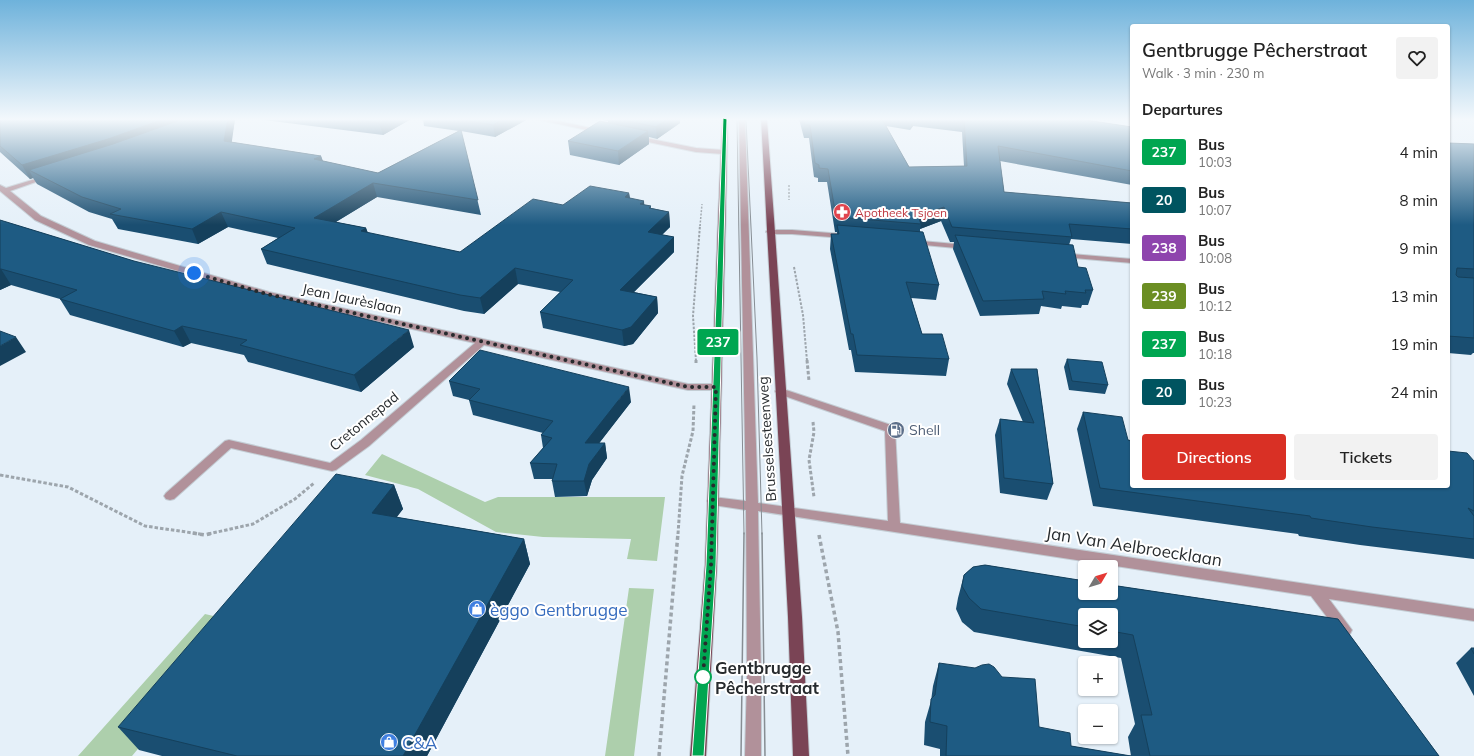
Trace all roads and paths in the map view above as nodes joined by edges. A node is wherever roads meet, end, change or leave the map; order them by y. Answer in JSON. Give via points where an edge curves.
{"nodes":[{"id":1,"x":724,"y":154,"type":"edge"},
{"id":2,"x":743,"y":154,"type":"edge"},
{"id":3,"x":766,"y":154,"type":"edge"},
{"id":4,"x":55,"y":174,"type":"edge"},
{"id":5,"x":2,"y":189,"type":"edge"},
{"id":6,"x":702,"y":198,"type":"dead end"},
{"id":7,"x":770,"y":232,"type":"junction"},
{"id":8,"x":855,"y":237,"type":"edge"},
{"id":9,"x":903,"y":241,"type":"edge"},
{"id":10,"x":974,"y":247,"type":"edge"},
{"id":11,"x":1053,"y":254,"type":"edge"},
{"id":12,"x":1130,"y":261,"type":"edge"},
{"id":13,"x":792,"y":262,"type":"dead end"},
{"id":14,"x":482,"y":342,"type":"junction"},
{"id":15,"x":696,"y":369,"type":"dead end"},
{"id":16,"x":716,"y":387,"type":"junction"},
{"id":17,"x":780,"y":391,"type":"junction"},
{"id":18,"x":811,"y":401,"type":"junction"},
{"id":19,"x":694,"y":405,"type":"dead end"},
{"id":20,"x":813,"y":488,"type":"dead end"},
{"id":21,"x":170,"y":496,"type":"dead end"},
{"id":22,"x":713,"y":502,"type":"junction"},
{"id":23,"x":752,"y":506,"type":"junction"},
{"id":24,"x":788,"y":511,"type":"junction"},
{"id":25,"x":894,"y":527,"type":"junction"},
{"id":26,"x":820,"y":545,"type":"dead end"},
{"id":27,"x":1316,"y":592,"type":"junction"},
{"id":28,"x":1474,"y":615,"type":"edge"},
{"id":29,"x":1354,"y":642,"type":"edge"},
{"id":30,"x":659,"y":756,"type":"edge"},
{"id":31,"x":698,"y":756,"type":"edge"},
{"id":32,"x":753,"y":756,"type":"edge"},
{"id":33,"x":801,"y":756,"type":"edge"},
{"id":34,"x":848,"y":756,"type":"edge"}],
"edges":[{"from":1,"to":16,"type":"main road"},
{"from":2,"to":23,"type":"street"},
{"from":3,"to":7,"type":"main road","name":"Brusselsesteenweg"},
{"from":4,"to":5,"type":"street"},
{"from":5,"to":14,"type":"street","name":"Jean Jaurèslaan","via":[[38,218],[92,243],[267,294]]},
{"from":6,"to":15,"type":"path","via":[[694,316]]},
{"from":7,"to":8,"type":"street"},
{"from":7,"to":17,"type":"main road","name":"Brusselsesteenweg"},
{"from":9,"to":10,"type":"street"},
{"from":11,"to":12,"type":"street"},
{"from":13,"to":18,"type":"path","via":[[803,315]]},
{"from":14,"to":16,"type":"street","name":"Jean Jaurèslaan","via":[[688,387]]},
{"from":14,"to":21,"type":"street","name":"Cretonnepad","via":[[365,443],[332,467],[229,444]]},
{"from":16,"to":22,"type":"main road"},
{"from":17,"to":18,"type":"street"},
{"from":17,"to":24,"type":"main road","name":"Brusselsesteenweg"},
{"from":18,"to":20,"type":"path","via":[[814,432],[810,460]]},
{"from":18,"to":25,"type":"street","via":[[890,429]]},
{"from":19,"to":30,"type":"path","via":[[693,431],[682,476]]},
{"from":22,"to":23,"type":"street","name":"Jan Van Aelbroecklaan"},
{"from":22,"to":31,"type":"main road"},
{"from":23,"to":24,"type":"street","name":"Jan Van Aelbroecklaan"},
{"from":23,"to":32,"type":"street"},
{"from":24,"to":25,"type":"street","name":"Jan Van Aelbroecklaan"},
{"from":24,"to":33,"type":"main road","name":"Brusselsesteenweg"},
{"from":25,"to":27,"type":"street","name":"Jan Van Aelbroecklaan"},
{"from":26,"to":34,"type":"path","via":[[838,632]]},
{"from":27,"to":28,"type":"street","name":"Jan Van Aelbroecklaan"},
{"from":27,"to":29,"type":"street"}]}
